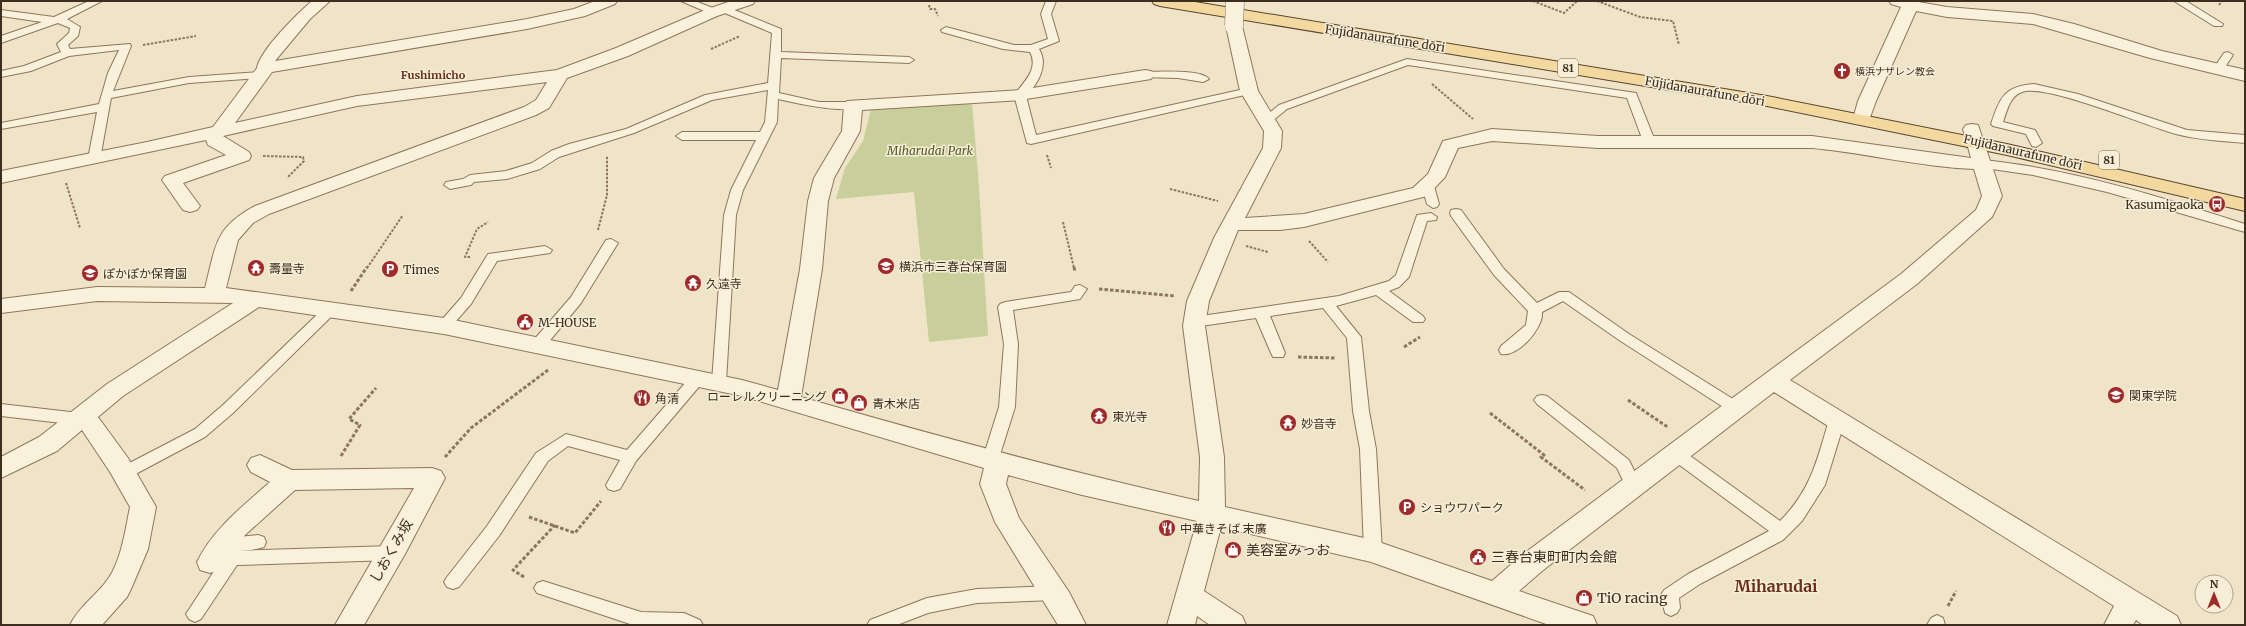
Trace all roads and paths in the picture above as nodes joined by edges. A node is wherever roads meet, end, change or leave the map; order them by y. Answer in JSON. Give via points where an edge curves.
{"nodes":[{"id":1,"x":97,"y":1,"type":"edge"},
{"id":2,"x":322,"y":1,"type":"edge"},
{"id":3,"x":609,"y":1,"type":"edge"},
{"id":4,"x":686,"y":1,"type":"edge"},
{"id":5,"x":746,"y":1,"type":"edge"},
{"id":6,"x":1051,"y":1,"type":"edge"},
{"id":7,"x":1160,"y":1,"type":"edge"},
{"id":8,"x":1221,"y":1,"type":"edge"},
{"id":9,"x":1235,"y":1,"type":"edge"},
{"id":10,"x":1533,"y":1,"type":"edge"},
{"id":11,"x":1577,"y":1,"type":"edge"},
{"id":12,"x":1597,"y":1,"type":"edge"},
{"id":13,"x":2179,"y":1,"type":"edge"},
{"id":14,"x":1904,"y":4,"type":"edge"},
{"id":15,"x":719,"y":11,"type":"junction"},
{"id":16,"x":2,"y":13,"type":"edge"},
{"id":17,"x":58,"y":20,"type":"junction"},
{"id":18,"x":2218,"y":24,"type":"dead end"},
{"id":19,"x":762,"y":25,"type":"junction"},
{"id":20,"x":946,"y":30,"type":"dead end"},
{"id":21,"x":196,"y":36,"type":"dead end"},
{"id":22,"x":1,"y":40,"type":"edge"},
{"id":23,"x":1679,"y":45,"type":"dead end"},
{"id":24,"x":125,"y":48,"type":"junction"},
{"id":25,"x":1033,"y":48,"type":"junction"},
{"id":26,"x":711,"y":49,"type":"dead end"},
{"id":27,"x":67,"y":53,"type":"junction"},
{"id":28,"x":776,"y":55,"type":"junction"},
{"id":29,"x":2228,"y":55,"type":"dead end"},
{"id":30,"x":909,"y":60,"type":"dead end"},
{"id":31,"x":1407,"y":62,"type":"junction"},
{"id":32,"x":2218,"y":68,"type":"junction"},
{"id":33,"x":264,"y":71,"type":"junction"},
{"id":34,"x":1,"y":74,"type":"edge"},
{"id":35,"x":560,"y":75,"type":"junction"},
{"id":36,"x":1144,"y":75,"type":"joint"},
{"id":37,"x":2245,"y":76,"type":"edge"},
{"id":38,"x":1203,"y":79,"type":"dead end"},
{"id":39,"x":774,"y":90,"type":"junction"},
{"id":40,"x":1242,"y":90,"type":"junction"},
{"id":41,"x":1020,"y":95,"type":"junction"},
{"id":42,"x":105,"y":102,"type":"junction"},
{"id":43,"x":853,"y":105,"type":"junction"},
{"id":44,"x":1863,"y":113,"type":"junction"},
{"id":45,"x":1266,"y":120,"type":"junction"},
{"id":46,"x":1,"y":126,"type":"edge"},
{"id":47,"x":216,"y":131,"type":"junction"},
{"id":48,"x":1492,"y":135,"type":"junction"},
{"id":49,"x":1974,"y":135,"type":"junction"},
{"id":50,"x":682,"y":136,"type":"dead end"},
{"id":51,"x":764,"y":136,"type":"junction"},
{"id":52,"x":2245,"y":139,"type":"edge"},
{"id":53,"x":1649,"y":142,"type":"junction"},
{"id":54,"x":2036,"y":143,"type":"junction"},
{"id":55,"x":607,"y":155,"type":"dead end"},
{"id":56,"x":242,"y":156,"type":"junction"},
{"id":57,"x":94,"y":159,"type":"junction"},
{"id":58,"x":1982,"y":164,"type":"junction"},
{"id":59,"x":60,"y":166,"type":"junction"},
{"id":60,"x":1,"y":177,"type":"edge"},
{"id":61,"x":282,"y":182,"type":"dead end"},
{"id":62,"x":450,"y":185,"type":"dead end"},
{"id":63,"x":1170,"y":189,"type":"dead end"},
{"id":64,"x":2245,"y":192,"type":"edge"},
{"id":65,"x":1431,"y":202,"type":"junction"},
{"id":66,"x":2245,"y":205,"type":"edge"},
{"id":67,"x":190,"y":206,"type":"dead end"},
{"id":68,"x":1456,"y":213,"type":"dead end"},
{"id":69,"x":403,"y":215,"type":"dead end"},
{"id":70,"x":1237,"y":216,"type":"junction"},
{"id":71,"x":1063,"y":222,"type":"dead end"},
{"id":72,"x":1293,"y":222,"type":"junction"},
{"id":73,"x":80,"y":228,"type":"dead end"},
{"id":74,"x":2245,"y":228,"type":"edge"},
{"id":75,"x":611,"y":243,"type":"joint"},
{"id":76,"x":1239,"y":244,"type":"dead end"},
{"id":77,"x":545,"y":250,"type":"dead end"},
{"id":78,"x":1268,"y":252,"type":"dead end"},
{"id":79,"x":1328,"y":262,"type":"dead end"},
{"id":80,"x":1080,"y":289,"type":"junction"},
{"id":81,"x":1378,"y":290,"type":"junction"},
{"id":82,"x":214,"y":295,"type":"junction"},
{"id":83,"x":255,"y":299,"type":"junction"},
{"id":84,"x":1198,"y":301,"type":"junction"},
{"id":85,"x":1326,"y":303,"type":"junction"},
{"id":86,"x":1,"y":306,"type":"edge"},
{"id":87,"x":331,"y":309,"type":"junction"},
{"id":88,"x":1535,"y":310,"type":"junction"},
{"id":89,"x":1261,"y":312,"type":"junction"},
{"id":90,"x":1418,"y":319,"type":"dead end"},
{"id":91,"x":1194,"y":322,"type":"junction"},
{"id":92,"x":444,"y":326,"type":"junction"},
{"id":93,"x":537,"y":346,"type":"junction"},
{"id":94,"x":1506,"y":350,"type":"dead end"},
{"id":95,"x":571,"y":353,"type":"junction"},
{"id":96,"x":1278,"y":353,"type":"joint"},
{"id":97,"x":1356,"y":359,"type":"junction"},
{"id":98,"x":708,"y":380,"type":"junction"},
{"id":99,"x":1774,"y":381,"type":"junction"},
{"id":100,"x":376,"y":388,"type":"dead end"},
{"id":101,"x":1542,"y":400,"type":"dead end"},
{"id":102,"x":1628,"y":400,"type":"dead end"},
{"id":103,"x":788,"y":401,"type":"junction"},
{"id":104,"x":1736,"y":408,"type":"junction"},
{"id":105,"x":1,"y":410,"type":"edge"},
{"id":106,"x":1490,"y":413,"type":"dead end"},
{"id":107,"x":82,"y":417,"type":"junction"},
{"id":108,"x":1837,"y":420,"type":"junction"},
{"id":109,"x":1674,"y":431,"type":"dead end"},
{"id":110,"x":1676,"y":454,"type":"junction"},
{"id":111,"x":630,"y":457,"type":"junction"},
{"id":112,"x":994,"y":462,"type":"junction"},
{"id":113,"x":260,"y":465,"type":"dead end"},
{"id":114,"x":1,"y":468,"type":"edge"},
{"id":115,"x":124,"y":473,"type":"junction"},
{"id":116,"x":432,"y":478,"type":"junction"},
{"id":117,"x":289,"y":480,"type":"junction"},
{"id":118,"x":326,"y":480,"type":"junction"},
{"id":119,"x":614,"y":485,"type":"joint"},
{"id":120,"x":1634,"y":487,"type":"junction"},
{"id":121,"x":1608,"y":507,"type":"junction"},
{"id":122,"x":506,"y":512,"type":"junction"},
{"id":123,"x":1212,"y":513,"type":"junction"},
{"id":124,"x":555,"y":525,"type":"junction"},
{"id":125,"x":1781,"y":531,"type":"junction"},
{"id":126,"x":258,"y":542,"type":"dead end"},
{"id":127,"x":1373,"y":552,"type":"junction"},
{"id":128,"x":217,"y":553,"type":"joint"},
{"id":129,"x":392,"y":553,"type":"junction"},
{"id":130,"x":453,"y":582,"type":"dead end"},
{"id":131,"x":543,"y":588,"type":"joint"},
{"id":132,"x":1054,"y":593,"type":"junction"},
{"id":133,"x":1496,"y":594,"type":"junction"},
{"id":134,"x":1189,"y":595,"type":"junction"},
{"id":135,"x":1671,"y":608,"type":"dead end"},
{"id":136,"x":195,"y":614,"type":"dead end"},
{"id":137,"x":2125,"y":614,"type":"edge"},
{"id":138,"x":84,"y":625,"type":"edge"},
{"id":139,"x":349,"y":625,"type":"edge"},
{"id":140,"x":694,"y":625,"type":"edge"},
{"id":141,"x":876,"y":625,"type":"edge"},
{"id":142,"x":1072,"y":625,"type":"edge"},
{"id":143,"x":1181,"y":625,"type":"edge"},
{"id":144,"x":1232,"y":625,"type":"edge"},
{"id":145,"x":1583,"y":625,"type":"edge"},
{"id":146,"x":2167,"y":625,"type":"edge"}],
"edges":[{"from":1,"to":17,"type":"lane"},
{"from":2,"to":33,"type":"street","via":[[286,36],[267,60]]},
{"from":3,"to":33,"type":"street","via":[[579,13],[526,24]]},
{"from":4,"to":15,"type":"lane"},
{"from":5,"to":15,"type":"street"},
{"from":6,"to":25,"type":"lane","via":[[1046,14],[1054,41]]},
{"from":7,"to":44,"type":"main road","name":"Fujidanaurafune dōri","number":"81","via":[[1752,99]]},
{"from":8,"to":44,"type":"main road","name":"Fujidanaurafune dōri","number":"81","via":[[1810,97]]},
{"from":9,"to":40,"type":"street","bridge":true,"via":[[1234,26]]},
{"from":10,"to":11,"type":"path","via":[[1564,13]]},
{"from":12,"to":23,"type":"path","via":[[1640,17],[1673,21]]},
{"from":13,"to":18,"type":"lane"},
{"from":14,"to":32,"type":"street","via":[[2033,19],[2175,60]]},
{"from":14,"to":44,"type":"street"},
{"from":15,"to":19,"type":"lane"},
{"from":15,"to":35,"type":"street"},
{"from":16,"to":17,"type":"lane"},
{"from":17,"to":22,"type":"lane"},
{"from":17,"to":27,"type":"lane","via":[[75,27],[74,34],[62,44]]},
{"from":19,"to":26,"type":"path"},
{"from":19,"to":28,"type":"lane","via":[[777,31]]},
{"from":20,"to":25,"type":"lane","via":[[994,44],[1027,50]]},
{"from":21,"to":24,"type":"path"},
{"from":24,"to":27,"type":"lane","via":[[126,46]]},
{"from":24,"to":42,"type":"lane","via":[[117,61]]},
{"from":25,"to":41,"type":"lane","via":[[1039,58],[1036,70],[1026,91]]},
{"from":27,"to":34,"type":"lane","via":[[27,69]]},
{"from":28,"to":30,"type":"lane"},
{"from":28,"to":39,"type":"lane"},
{"from":29,"to":32,"type":"lane"},
{"from":31,"to":45,"type":"lane","via":[[1283,107]]},
{"from":31,"to":48,"type":"path"},
{"from":31,"to":53,"type":"lane","via":[[1632,95]]},
{"from":32,"to":37,"type":"street"},
{"from":33,"to":42,"type":"lane","via":[[189,80]]},
{"from":33,"to":47,"type":"street"},
{"from":35,"to":47,"type":"street","via":[[357,101]]},
{"from":35,"to":82,"type":"street","via":[[543,104],[530,111],[262,210],[246,219],[228,238]]},
{"from":36,"to":38,"type":"lane","via":[[1178,75]]},
{"from":36,"to":41,"type":"street"},
{"from":39,"to":43,"type":"lane","via":[[819,105]]},
{"from":39,"to":51,"type":"lane","via":[[771,122]]},
{"from":39,"to":62,"type":"lane","via":[[709,97],[630,131],[555,154],[536,166],[507,175],[470,179],[467,182]]},
{"from":40,"to":41,"type":"lane","via":[[1031,140]]},
{"from":40,"to":45,"type":"street"},
{"from":41,"to":43,"type":"street"},
{"from":42,"to":46,"type":"lane"},
{"from":42,"to":57,"type":"lane"},
{"from":43,"to":103,"type":"street","via":[[851,131],[824,178],[818,200],[811,269]]},
{"from":44,"to":49,"type":"main road","name":"Fujidanaurafune dōri","number":"81"},
{"from":45,"to":70,"type":"street","via":[[1273,131],[1272,148]]},
{"from":47,"to":56,"type":"street","via":[[215,141]]},
{"from":47,"to":57,"type":"street"},
{"from":48,"to":53,"type":"street","via":[[1598,142]]},
{"from":48,"to":65,"type":"street","via":[[1450,145]]},
{"from":49,"to":54,"type":"main road","name":"Fujidanaurafune dōri","number":"81"},
{"from":49,"to":58,"type":"street"},
{"from":49,"to":66,"type":"main road","name":"Fujidanaurafune dōri","number":"81"},
{"from":50,"to":51,"type":"lane"},
{"from":51,"to":98,"type":"lane","via":[[736,190],[730,215]]},
{"from":52,"to":54,"type":"lane","via":[[2210,137],[2178,131],[2064,94],[2022,87],[2010,94],[2003,105],[1997,124],[2031,132]]},
{"from":53,"to":58,"type":"street","via":[[1845,144],[1953,163]]},
{"from":54,"to":64,"type":"main road","name":"Fujidanaurafune dōri","number":"81"},
{"from":55,"to":75,"type":"path","via":[[607,195],[596,236]]},
{"from":56,"to":61,"type":"path","via":[[304,157],[304,161]]},
{"from":56,"to":67,"type":"street","via":[[172,180]]},
{"from":57,"to":59,"type":"street"},
{"from":58,"to":74,"type":"lane","via":[[2005,165],[2089,183]]},
{"from":58,"to":99,"type":"street","via":[[1992,196],[1985,213],[1909,279]]},
{"from":59,"to":60,"type":"street"},
{"from":59,"to":73,"type":"path"},
{"from":63,"to":70,"type":"path"},
{"from":65,"to":72,"type":"street","via":[[1420,192]]},
{"from":65,"to":81,"type":"lane","via":[[1422,218],[1402,278]]},
{"from":68,"to":88,"type":"lane","via":[[1500,272]]},
{"from":69,"to":87,"type":"path","via":[[350,291]]},
{"from":70,"to":72,"type":"street","via":[[1276,225]]},
{"from":70,"to":84,"type":"street"},
{"from":71,"to":80,"type":"path"},
{"from":72,"to":79,"type":"path"},
{"from":75,"to":93,"type":"lane","via":[[576,300]]},
{"from":76,"to":78,"type":"path"},
{"from":77,"to":92,"type":"lane","via":[[493,257],[466,301]]},
{"from":80,"to":84,"type":"path","via":[[1154,293]]},
{"from":80,"to":112,"type":"lane","via":[[1076,296],[1065,299],[1005,308],[1011,344],[1008,407]]},
{"from":81,"to":85,"type":"lane"},
{"from":81,"to":90,"type":"lane"},
{"from":82,"to":83,"type":"street"},
{"from":82,"to":86,"type":"street","via":[[97,294]]},
{"from":83,"to":87,"type":"street"},
{"from":83,"to":107,"type":"street","via":[[115,390]]},
{"from":84,"to":91,"type":"street"},
{"from":85,"to":89,"type":"lane"},
{"from":85,"to":97,"type":"lane","via":[[1354,337]]},
{"from":87,"to":92,"type":"street"},
{"from":87,"to":115,"type":"lane","via":[[200,433]]},
{"from":88,"to":94,"type":"lane","via":[[1532,327]]},
{"from":88,"to":104,"type":"lane","via":[[1564,295],[1624,337]]},
{"from":89,"to":91,"type":"lane"},
{"from":89,"to":96,"type":"lane"},
{"from":91,"to":123,"type":"street","via":[[1212,457]]},
{"from":92,"to":93,"type":"street"},
{"from":93,"to":95,"type":"street"},
{"from":95,"to":98,"type":"street"},
{"from":95,"to":116,"type":"path","via":[[471,428],[446,455]]},
{"from":96,"to":97,"type":"path"},
{"from":97,"to":127,"type":"lane","via":[[1368,448]]},
{"from":98,"to":103,"type":"street"},
{"from":98,"to":111,"type":"lane"},
{"from":99,"to":104,"type":"street"},
{"from":99,"to":108,"type":"street"},
{"from":100,"to":118,"type":"path","via":[[349,419],[360,425]]},
{"from":101,"to":120,"type":"lane","via":[[1623,464]]},
{"from":102,"to":109,"type":"path"},
{"from":103,"to":112,"type":"street"},
{"from":104,"to":110,"type":"street"},
{"from":105,"to":107,"type":"lane"},
{"from":106,"to":121,"type":"path","via":[[1544,455],[1541,457]]},
{"from":107,"to":114,"type":"street","via":[[48,444]]},
{"from":107,"to":115,"type":"street"},
{"from":108,"to":125,"type":"lane","via":[[1817,485],[1796,516]]},
{"from":108,"to":137,"type":"street"},
{"from":110,"to":120,"type":"street"},
{"from":110,"to":125,"type":"lane","via":[[1709,481]]},
{"from":111,"to":119,"type":"lane"},
{"from":111,"to":122,"type":"lane","via":[[566,440],[542,457]]},
{"from":112,"to":123,"type":"street","via":[[1082,485]]},
{"from":112,"to":132,"type":"street","via":[[993,484],[1008,522]]},
{"from":113,"to":117,"type":"street"},
{"from":115,"to":138,"type":"street","via":[[143,507],[135,549],[117,589]]},
{"from":116,"to":118,"type":"street"},
{"from":116,"to":129,"type":"street","name":"しおくみ坂"},
{"from":117,"to":118,"type":"street"},
{"from":117,"to":128,"type":"street","via":[[236,528]]},
{"from":119,"to":124,"type":"path","via":[[575,533]]},
{"from":120,"to":121,"type":"street"},
{"from":121,"to":133,"type":"street","via":[[1532,563]]},
{"from":122,"to":124,"type":"path"},
{"from":122,"to":130,"type":"lane"},
{"from":123,"to":127,"type":"street"},
{"from":123,"to":134,"type":"street"},
{"from":124,"to":131,"type":"path","via":[[513,570]]},
{"from":125,"to":135,"type":"lane","via":[[1670,595]]},
{"from":126,"to":128,"type":"lane"},
{"from":127,"to":133,"type":"street"},
{"from":129,"to":136,"type":"lane","via":[[232,558]]},
{"from":129,"to":139,"type":"street","name":"しおくみ坂"},
{"from":131,"to":140,"type":"lane","via":[[641,620],[684,621]]},
{"from":132,"to":141,"type":"lane","via":[[977,596],[927,606]]},
{"from":132,"to":142,"type":"street"},
{"from":133,"to":145,"type":"street"},
{"from":134,"to":143,"type":"street"},
{"from":134,"to":144,"type":"street"},
{"from":137,"to":146,"type":"street"}]}
